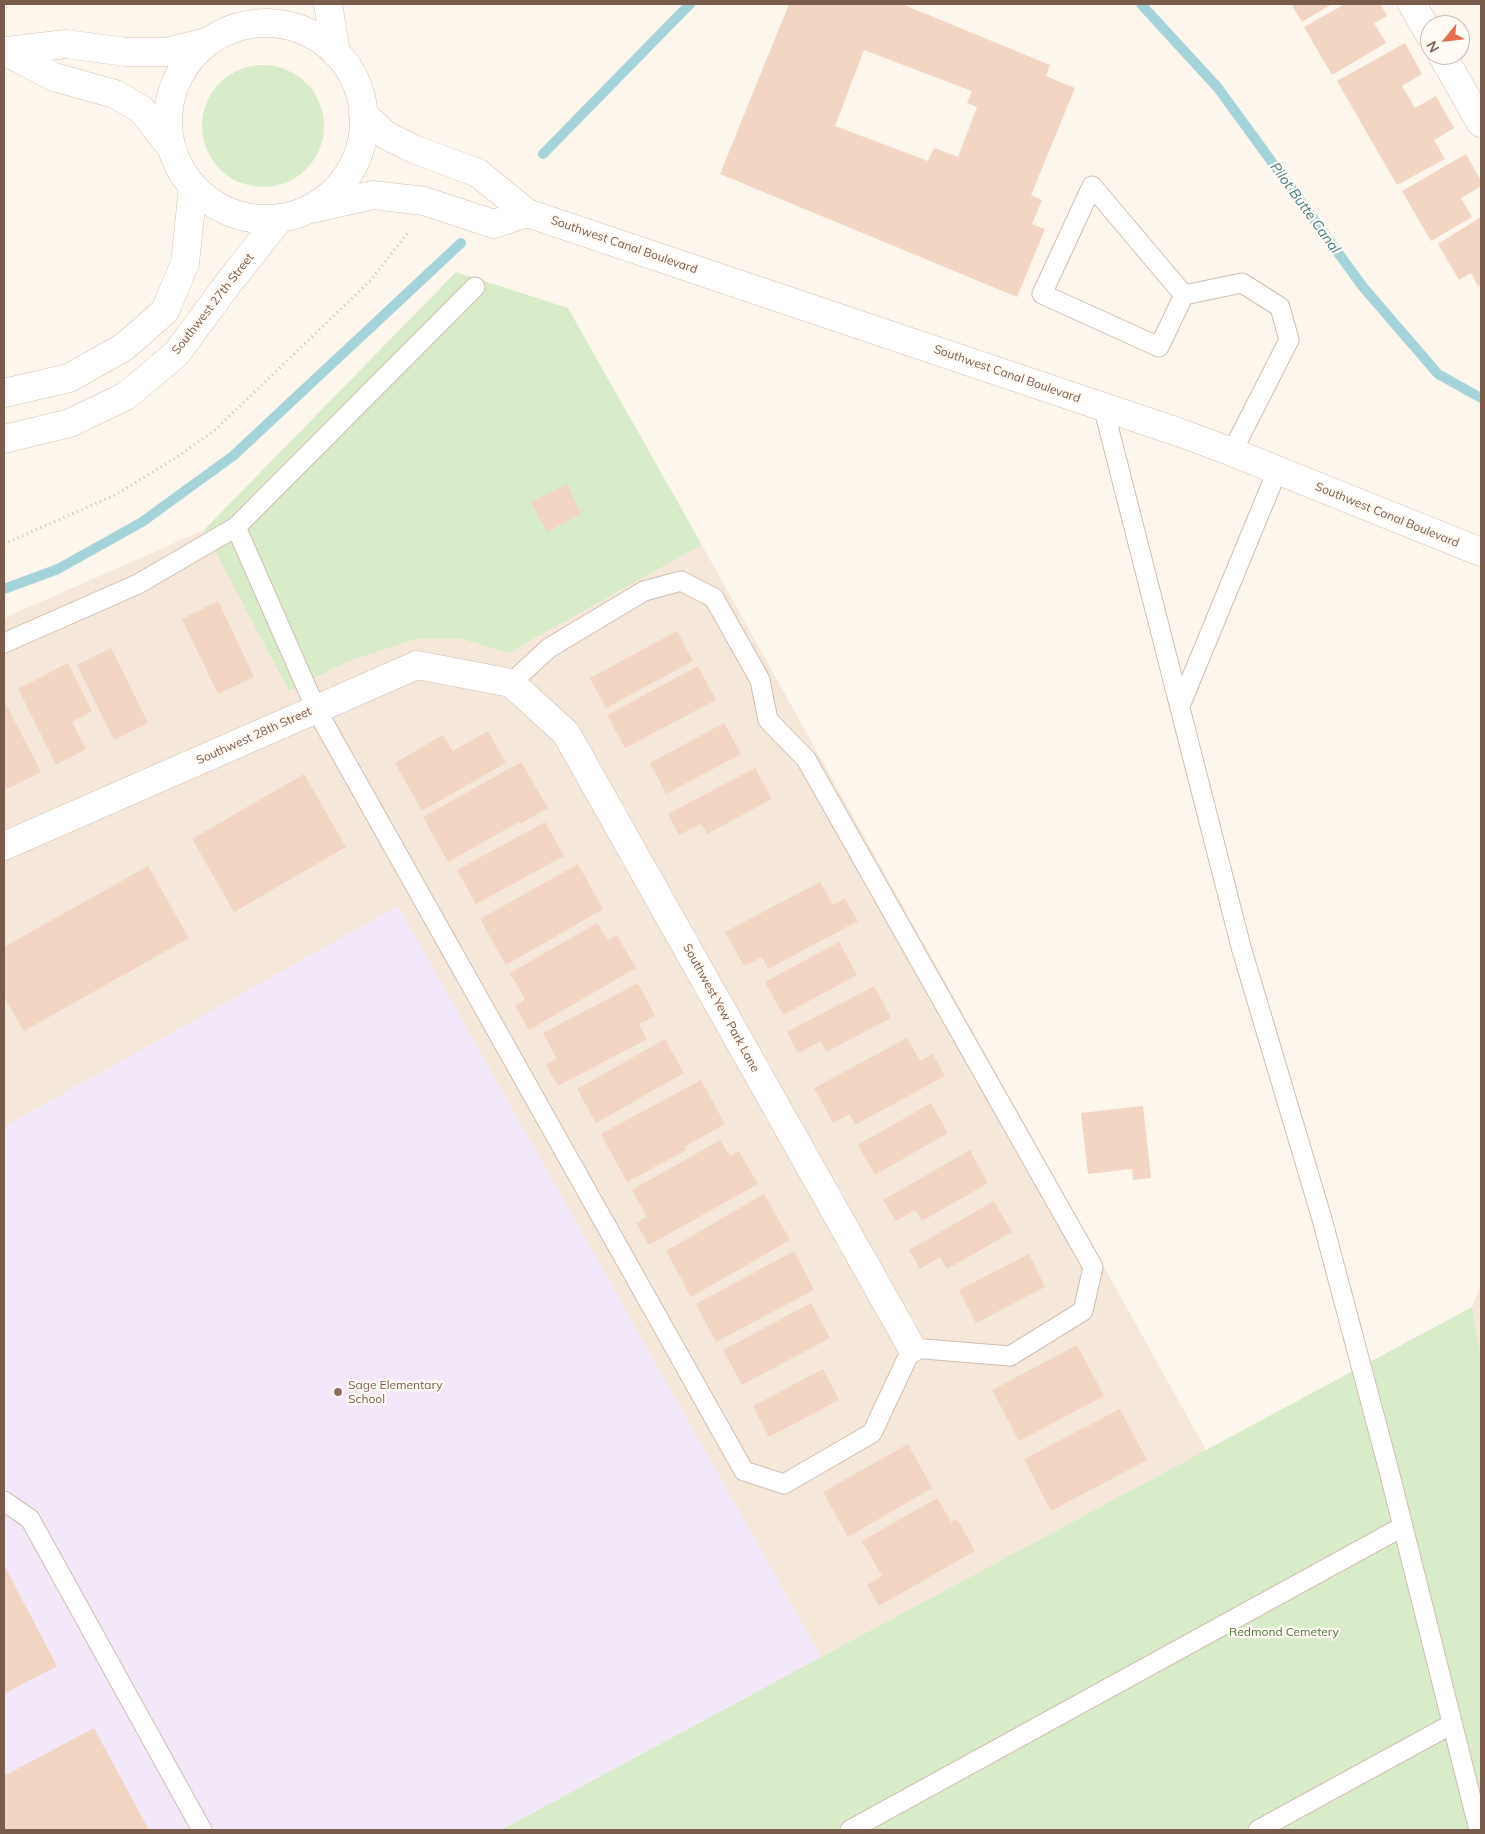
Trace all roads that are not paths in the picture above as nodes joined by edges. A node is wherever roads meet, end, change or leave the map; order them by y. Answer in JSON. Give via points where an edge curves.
{"nodes":[{"id":1,"x":265,"y":4,"type":"edge"},
{"id":2,"x":328,"y":4,"type":"edge"},
{"id":3,"x":1412,"y":4,"type":"edge"},
{"id":4,"x":1420,"y":18,"type":"edge"},
{"id":5,"x":246,"y":25,"type":"junction"},
{"id":6,"x":206,"y":42,"type":"junction"},
{"id":7,"x":5,"y":51,"type":"edge"},
{"id":8,"x":336,"y":53,"type":"junction"},
{"id":9,"x":1448,"y":65,"type":"edge"},
{"id":10,"x":363,"y":114,"type":"junction"},
{"id":11,"x":1481,"y":123,"type":"edge"},
{"id":12,"x":171,"y":147,"type":"junction"},
{"id":13,"x":193,"y":187,"type":"junction"},
{"id":14,"x":311,"y":209,"type":"junction"},
{"id":15,"x":527,"y":213,"type":"junction"},
{"id":16,"x":280,"y":218,"type":"junction"},
{"id":17,"x":476,"y":287,"type":"dead end"},
{"id":18,"x":1184,"y":295,"type":"junction"},
{"id":19,"x":4,"y":393,"type":"edge"},
{"id":20,"x":1103,"y":406,"type":"junction"},
{"id":21,"x":4,"y":439,"type":"edge"},
{"id":22,"x":1232,"y":452,"type":"junction"},
{"id":23,"x":1277,"y":471,"type":"junction"},
{"id":24,"x":236,"y":527,"type":"junction"},
{"id":25,"x":1481,"y":552,"type":"edge"},
{"id":26,"x":4,"y":642,"type":"edge"},
{"id":27,"x":511,"y":683,"type":"junction"},
{"id":28,"x":1180,"y":706,"type":"junction"},
{"id":29,"x":316,"y":710,"type":"junction"},
{"id":30,"x":4,"y":846,"type":"edge"},
{"id":31,"x":912,"y":1348,"type":"junction"},
{"id":32,"x":4,"y":1501,"type":"edge"},
{"id":33,"x":1402,"y":1527,"type":"junction"},
{"id":34,"x":1452,"y":1724,"type":"junction"},
{"id":35,"x":202,"y":1830,"type":"edge"},
{"id":36,"x":850,"y":1830,"type":"edge"},
{"id":37,"x":1258,"y":1830,"type":"edge"},
{"id":38,"x":1479,"y":1830,"type":"edge"}],
"edges":[{"from":1,"to":5,"type":"main road"},
{"from":2,"to":8,"type":"main road"},
{"from":3,"to":4,"type":"main road"},
{"from":5,"to":6,"type":"main road","via":[[225,31]]},
{"from":5,"to":8,"type":"main road","via":[[265,23],[304,30]]},
{"from":6,"to":7,"type":"main road","via":[[166,52],[126,52],[66,44]]},
{"from":6,"to":12,"type":"main road","via":[[186,63],[173,89],[167,118]]},
{"from":7,"to":12,"type":"main road","via":[[54,77],[122,98],[141,109]]},
{"from":8,"to":10,"type":"main road","via":[[350,71],[359,92]]},
{"from":9,"to":11,"type":"main road"},
{"from":10,"to":14,"type":"main road","via":[[362,137],[356,159],[330,196]]},
{"from":10,"to":15,"type":"main road","name":"Southwest Canal Boulevard","via":[[387,136],[478,173]]},
{"from":12,"to":13,"type":"main road","via":[[179,168]]},
{"from":13,"to":16,"type":"main road","via":[[211,203],[232,214],[256,219]]},
{"from":13,"to":19,"type":"main road","via":[[185,263],[164,311],[124,348],[69,378]]},
{"from":14,"to":15,"type":"main road","via":[[373,196],[424,201],[494,224]]},
{"from":14,"to":16,"type":"main road"},
{"from":15,"to":20,"type":"main road","name":"Southwest Canal Boulevard"},
{"from":16,"to":21,"type":"main road","name":"Southwest 27th Street","via":[[176,354],[126,396],[70,423]]},
{"from":17,"to":24,"type":"lane"},
{"from":18,"to":18,"type":"lane","via":[[1098,194],[1092,186],[1042,294],[1159,347]]},
{"from":18,"to":22,"type":"lane","via":[[1242,283],[1280,307],[1289,340]]},
{"from":20,"to":22,"type":"main road","name":"Southwest Canal Boulevard"},
{"from":20,"to":28,"type":"lane"},
{"from":22,"to":23,"type":"main road","name":"Southwest Canal Boulevard"},
{"from":23,"to":25,"type":"main road","name":"Southwest Canal Boulevard"},
{"from":23,"to":28,"type":"lane"},
{"from":24,"to":26,"type":"lane","via":[[138,584]]},
{"from":24,"to":29,"type":"lane"},
{"from":27,"to":29,"type":"main road","name":"Southwest 28th Street","via":[[417,665]]},
{"from":27,"to":31,"type":"main road","name":"Southwest Yew Park Lane","via":[[566,733]]},
{"from":27,"to":31,"type":"lane","via":[[549,648],[644,591],[680,581],[714,598],[760,680],[768,720],[806,759],[1093,1267],[1083,1311],[1010,1356]]},
{"from":28,"to":33,"type":"lane","via":[[1242,947],[1322,1219]]},
{"from":29,"to":30,"type":"main road","name":"Southwest 28th Street"},
{"from":29,"to":31,"type":"lane","via":[[744,1470],[784,1484],[872,1432]]},
{"from":32,"to":35,"type":"lane","via":[[30,1519]]},
{"from":33,"to":34,"type":"lane"},
{"from":33,"to":36,"type":"lane"},
{"from":34,"to":37,"type":"lane"},
{"from":34,"to":38,"type":"lane"}]}
